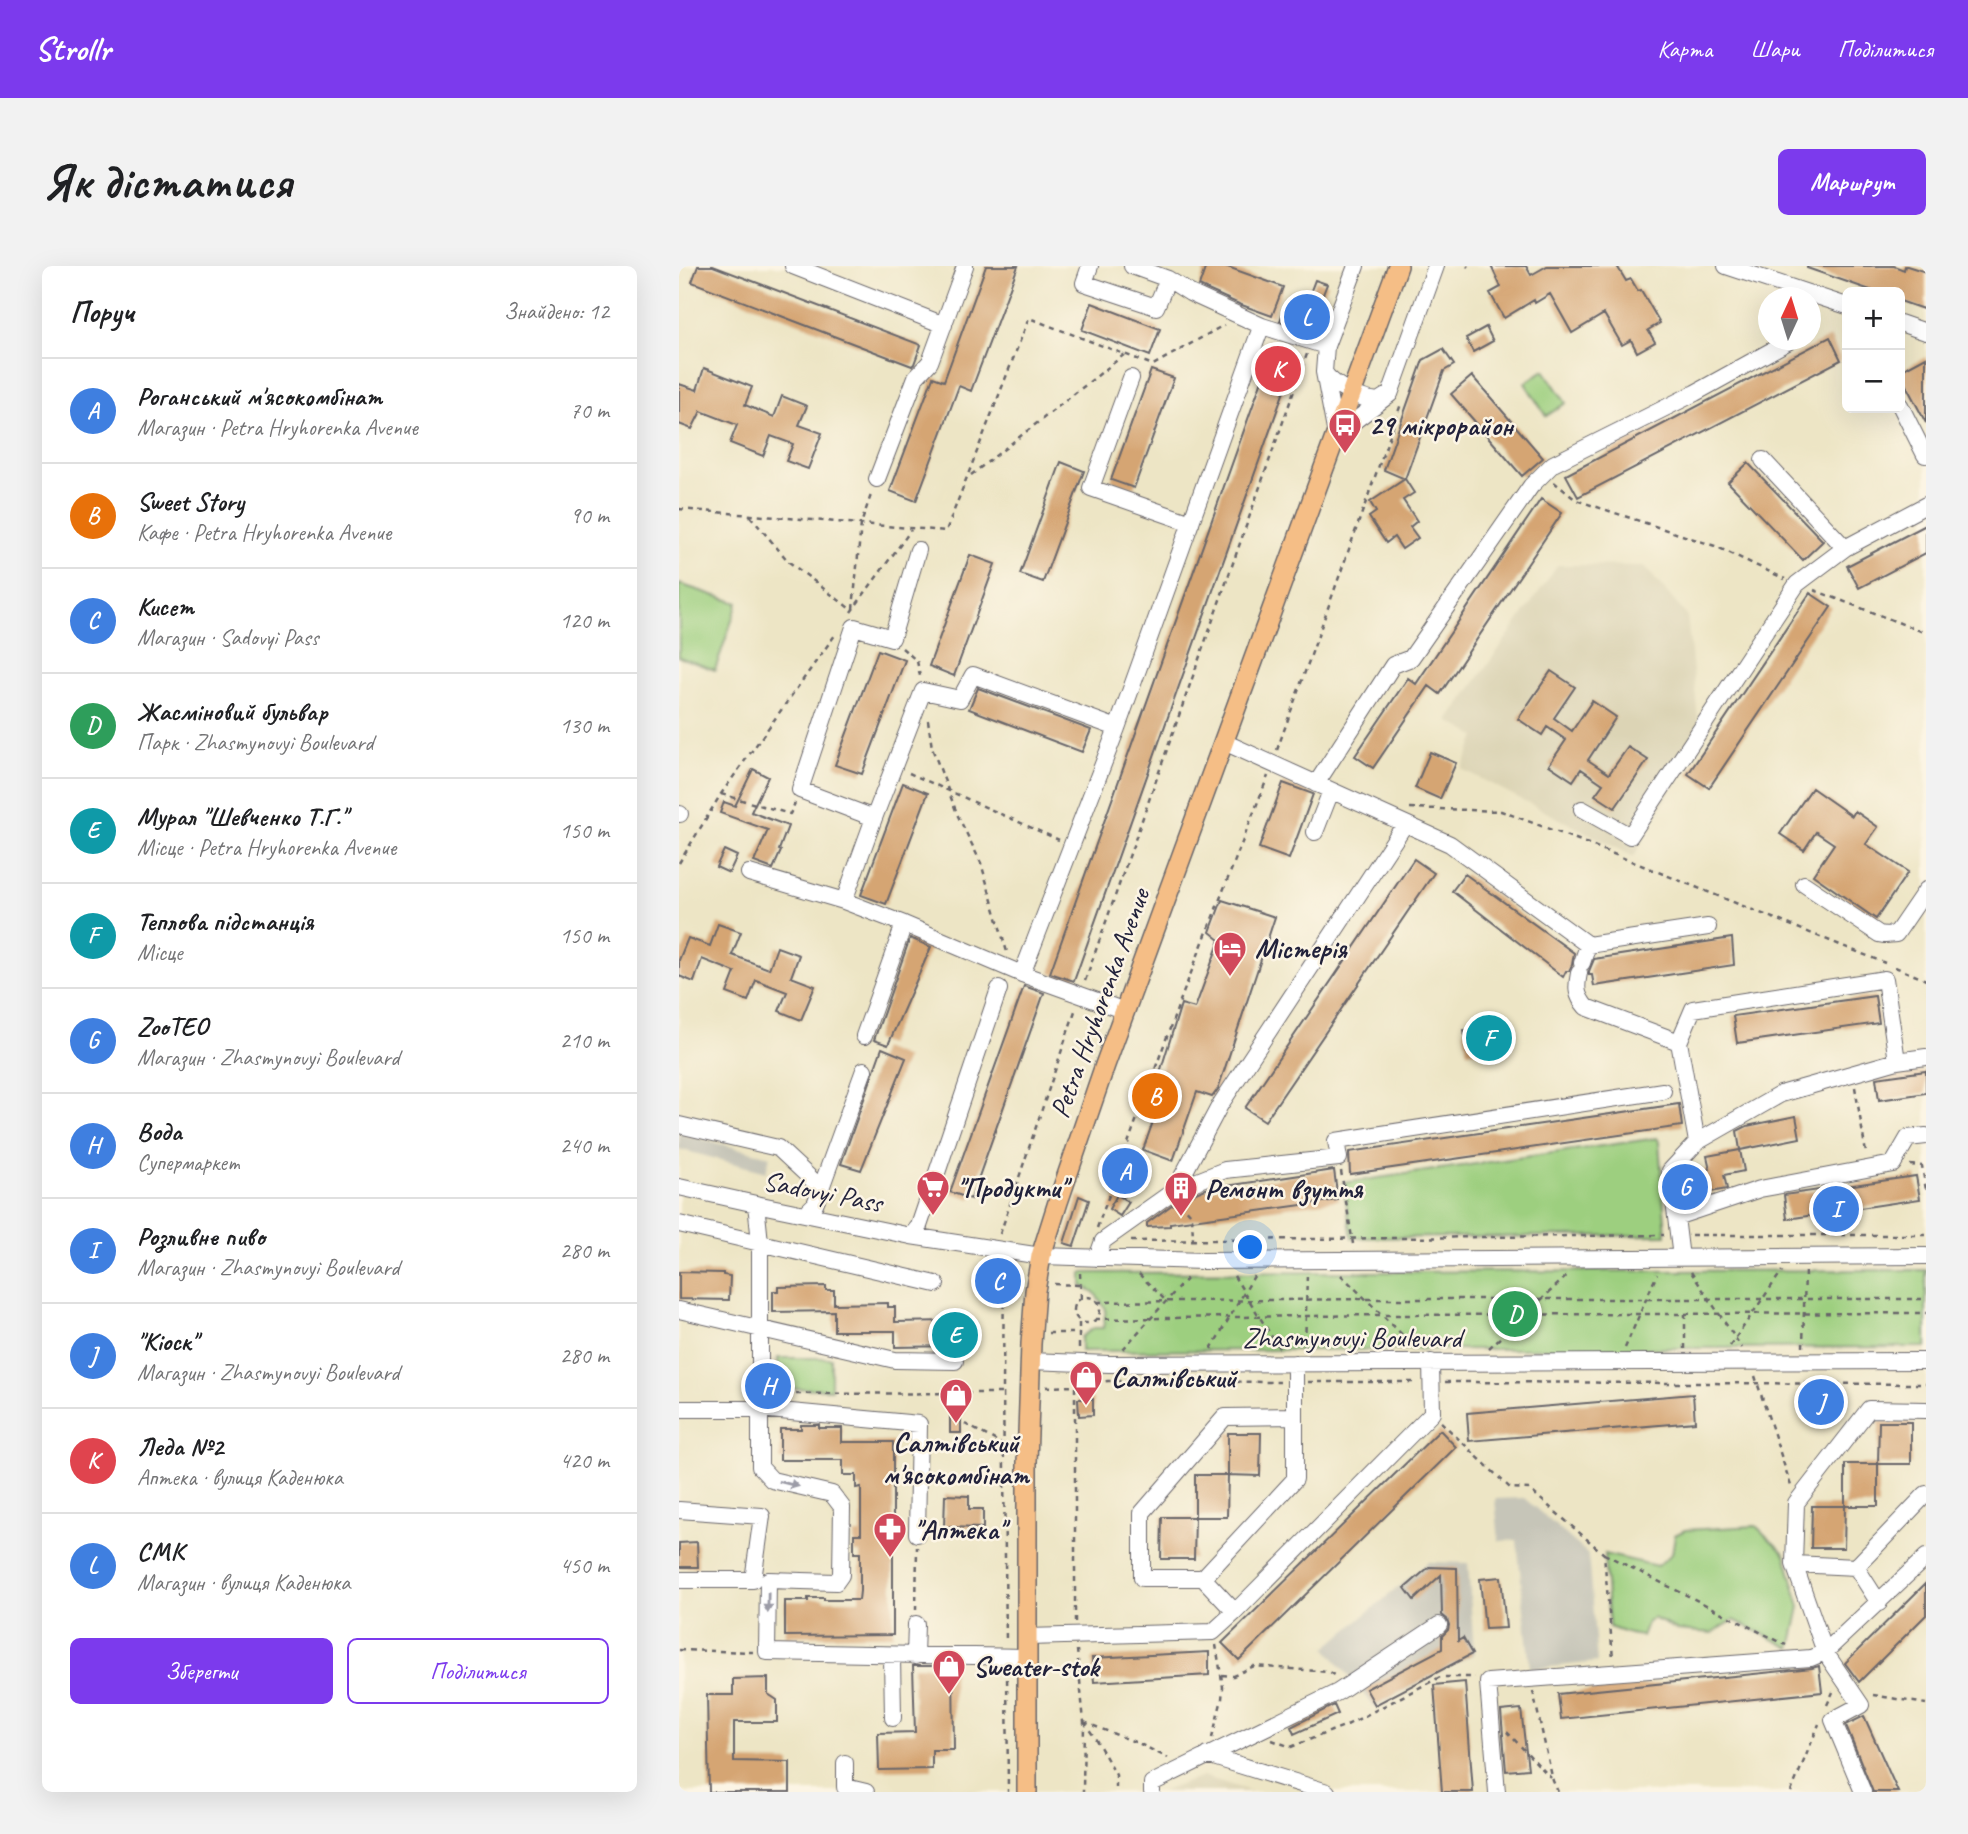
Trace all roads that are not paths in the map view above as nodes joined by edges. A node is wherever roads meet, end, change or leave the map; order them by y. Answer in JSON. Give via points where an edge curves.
{"nodes":[{"id":1,"x":793,"y":266,"type":"edge"},
{"id":2,"x":965,"y":266,"type":"edge"},
{"id":3,"x":1090,"y":266,"type":"edge"},
{"id":4,"x":1132,"y":266,"type":"edge"},
{"id":5,"x":1356,"y":266,"type":"edge"},
{"id":6,"x":1398,"y":266,"type":"edge"},
{"id":7,"x":1436,"y":266,"type":"edge"},
{"id":8,"x":1726,"y":266,"type":"edge"},
{"id":9,"x":1168,"y":279,"type":"junction"},
{"id":10,"x":1777,"y":287,"type":"edge"},
{"id":11,"x":1821,"y":303,"type":"edge"},
{"id":12,"x":1842,"y":305,"type":"edge"},
{"id":13,"x":944,"y":325,"type":"junction"},
{"id":14,"x":1905,"y":325,"type":"edge"},
{"id":15,"x":1262,"y":326,"type":"junction"},
{"id":16,"x":1926,"y":332,"type":"edge"},
{"id":17,"x":1319,"y":343,"type":"junction"},
{"id":18,"x":1773,"y":350,"type":"edge"},
{"id":19,"x":1324,"y":372,"type":"junction"},
{"id":20,"x":1131,"y":378,"type":"dead end"},
{"id":21,"x":1352,"y":392,"type":"junction"},
{"id":22,"x":1397,"y":394,"type":"junction"},
{"id":23,"x":1904,"y":413,"type":"edge"},
{"id":24,"x":1336,"y":435,"type":"junction"},
{"id":25,"x":1926,"y":455,"type":"edge"},
{"id":26,"x":1763,"y":460,"type":"dead end"},
{"id":27,"x":877,"y":479,"type":"road end"},
{"id":28,"x":1926,"y":505,"type":"edge"},
{"id":29,"x":1191,"y":523,"type":"junction"},
{"id":30,"x":1845,"y":548,"type":"junction"},
{"id":31,"x":918,"y":550,"type":"dead end"},
{"id":32,"x":1117,"y":729,"type":"junction"},
{"id":33,"x":1224,"y":742,"type":"junction"},
{"id":34,"x":1323,"y":788,"type":"junction"},
{"id":35,"x":1582,"y":809,"type":"dead end"},
{"id":36,"x":1406,"y":816,"type":"junction"},
{"id":37,"x":874,"y":818,"type":"junction"},
{"id":38,"x":1315,"y":832,"type":"dead end"},
{"id":39,"x":749,"y":873,"type":"dead end"},
{"id":40,"x":1804,"y":884,"type":"dead end"},
{"id":41,"x":1926,"y":890,"type":"edge"},
{"id":42,"x":844,"y":901,"type":"junction"},
{"id":43,"x":904,"y":924,"type":"junction"},
{"id":44,"x":1708,"y":927,"type":"dead end"},
{"id":45,"x":1588,"y":945,"type":"junction"},
{"id":46,"x":1017,"y":972,"type":"junction"},
{"id":47,"x":999,"y":989,"type":"dead end"},
{"id":48,"x":1125,"y":1011,"type":"junction"},
{"id":49,"x":864,"y":1036,"type":"dead end"},
{"id":50,"x":1679,"y":1042,"type":"junction"},
{"id":51,"x":1926,"y":1057,"type":"edge"},
{"id":52,"x":1897,"y":1061,"type":"junction"},
{"id":53,"x":864,"y":1070,"type":"dead end"},
{"id":54,"x":1663,"y":1091,"type":"dead end"},
{"id":55,"x":679,"y":1125,"type":"edge"},
{"id":56,"x":1926,"y":1136,"type":"edge"},
{"id":57,"x":1697,"y":1142,"type":"junction"},
{"id":58,"x":679,"y":1186,"type":"edge"},
{"id":59,"x":821,"y":1188,"type":"junction"},
{"id":60,"x":1173,"y":1191,"type":"junction"},
{"id":61,"x":756,"y":1205,"type":"junction"},
{"id":62,"x":805,"y":1214,"type":"junction"},
{"id":63,"x":1676,"y":1217,"type":"junction"},
{"id":64,"x":679,"y":1224,"type":"edge"},
{"id":65,"x":911,"y":1236,"type":"junction"},
{"id":66,"x":760,"y":1242,"type":"junction"},
{"id":67,"x":1041,"y":1256,"type":"junction"},
{"id":68,"x":1926,"y":1256,"type":"edge"},
{"id":69,"x":1097,"y":1258,"type":"junction"},
{"id":70,"x":1681,"y":1258,"type":"junction"},
{"id":71,"x":936,"y":1284,"type":"dead end"},
{"id":72,"x":679,"y":1310,"type":"edge"},
{"id":73,"x":759,"y":1329,"type":"junction"},
{"id":74,"x":955,"y":1361,"type":"dead end"},
{"id":75,"x":1030,"y":1361,"type":"junction"},
{"id":76,"x":1926,"y":1361,"type":"edge"},
{"id":77,"x":1297,"y":1363,"type":"junction"},
{"id":78,"x":1431,"y":1363,"type":"junction"},
{"id":79,"x":759,"y":1402,"type":"junction"},
{"id":80,"x":679,"y":1409,"type":"edge"},
{"id":81,"x":1926,"y":1410,"type":"edge"},
{"id":82,"x":1295,"y":1416,"type":"junction"},
{"id":83,"x":1926,"y":1494,"type":"edge"},
{"id":84,"x":679,"y":1510,"type":"edge"},
{"id":85,"x":917,"y":1534,"type":"road end"},
{"id":86,"x":1926,"y":1557,"type":"edge"},
{"id":87,"x":1794,"y":1564,"type":"junction"},
{"id":88,"x":1856,"y":1567,"type":"junction"},
{"id":89,"x":1203,"y":1577,"type":"junction"},
{"id":90,"x":679,"y":1580,"type":"edge"},
{"id":91,"x":1879,"y":1603,"type":"junction"},
{"id":92,"x":1235,"y":1612,"type":"junction"},
{"id":93,"x":916,"y":1624,"type":"road end"},
{"id":94,"x":1439,"y":1625,"type":"dead end"},
{"id":95,"x":1027,"y":1647,"type":"junction"},
{"id":96,"x":1818,"y":1655,"type":"junction"},
{"id":97,"x":892,"y":1656,"type":"junction"},
{"id":98,"x":915,"y":1656,"type":"junction"},
{"id":99,"x":893,"y":1718,"type":"dead end"},
{"id":100,"x":1207,"y":1755,"type":"junction"},
{"id":101,"x":845,"y":1763,"type":"dead end"},
{"id":102,"x":866,"y":1792,"type":"edge"},
{"id":103,"x":1027,"y":1792,"type":"edge"},
{"id":104,"x":1152,"y":1792,"type":"edge"},
{"id":105,"x":1327,"y":1792,"type":"edge"},
{"id":106,"x":1497,"y":1792,"type":"edge"},
{"id":107,"x":1863,"y":1792,"type":"edge"}],
"edges":[{"from":1,"to":13,"type":"street"},
{"from":2,"to":13,"type":"street"},
{"from":3,"to":9,"type":"street","via":[[1084,283],[1156,307]]},
{"from":4,"to":9,"type":"street"},
{"from":5,"to":17,"type":"street"},
{"from":6,"to":21,"type":"main road","name":"Petra Hryhorenka Аvenue"},
{"from":7,"to":22,"type":"street"},
{"from":8,"to":10,"type":"street"},
{"from":9,"to":15,"type":"street"},
{"from":11,"to":12,"type":"street"},
{"from":13,"to":27,"type":"street","via":[[930,362],[916,377]]},
{"from":14,"to":16,"type":"street"},
{"from":15,"to":17,"type":"street"},
{"from":15,"to":29,"type":"street"},
{"from":17,"to":19,"type":"street"},
{"from":18,"to":34,"type":"street","via":[[1553,464],[1531,486],[1411,658],[1393,665]]},
{"from":19,"to":21,"type":"street"},
{"from":19,"to":24,"type":"street"},
{"from":20,"to":29,"type":"street","via":[[1091,488]]},
{"from":21,"to":22,"type":"street","via":[[1369,400]]},
{"from":21,"to":24,"type":"main road","name":"Petra Hryhorenka Аvenue"},
{"from":22,"to":24,"type":"street"},
{"from":23,"to":25,"type":"street"},
{"from":24,"to":33,"type":"main road","name":"Petra Hryhorenka Аvenue"},
{"from":26,"to":30,"type":"street"},
{"from":28,"to":30,"type":"street"},
{"from":29,"to":32,"type":"street"},
{"from":30,"to":35,"type":"street","via":[[1797,584],[1630,836]]},
{"from":31,"to":37,"type":"street","via":[[892,638],[850,620],[800,790]]},
{"from":32,"to":37,"type":"street","via":[[972,675],[960,699],[923,691]]},
{"from":32,"to":46,"type":"street"},
{"from":33,"to":34,"type":"street"},
{"from":33,"to":48,"type":"main road","name":"Petra Hryhorenka Аvenue"},
{"from":34,"to":36,"type":"street"},
{"from":34,"to":38,"type":"street"},
{"from":36,"to":45,"type":"street"},
{"from":36,"to":60,"type":"street","via":[[1220,1105]]},
{"from":37,"to":42,"type":"street"},
{"from":39,"to":42,"type":"street"},
{"from":40,"to":41,"type":"street","via":[[1885,935],[1896,934]]},
{"from":42,"to":43,"type":"street"},
{"from":43,"to":46,"type":"street"},
{"from":43,"to":49,"type":"street"},
{"from":44,"to":45,"type":"street"},
{"from":45,"to":50,"type":"street","via":[[1576,988],[1586,1007]]},
{"from":46,"to":48,"type":"street"},
{"from":47,"to":65,"type":"street","via":[[919,1226]]},
{"from":48,"to":67,"type":"main road","name":"Petra Hryhorenka Аvenue","via":[[1113,1066],[1061,1193]]},
{"from":50,"to":52,"type":"street","via":[[1693,1009],[1885,979]]},
{"from":50,"to":57,"type":"street"},
{"from":51,"to":52,"type":"street"},
{"from":52,"to":57,"type":"street","via":[[1781,1094]]},
{"from":53,"to":59,"type":"street"},
{"from":54,"to":60,"type":"street","via":[[1336,1141],[1339,1158],[1225,1170]]},
{"from":55,"to":59,"type":"street","via":[[778,1148]]},
{"from":56,"to":63,"type":"street","via":[[1908,1138],[1893,1164],[1760,1189]]},
{"from":57,"to":63,"type":"street","via":[[1670,1171]]},
{"from":58,"to":61,"type":"street","name":"Sadovyi Pass"},
{"from":59,"to":62,"type":"street"},
{"from":60,"to":69,"type":"street","via":[[1103,1241]]},
{"from":61,"to":62,"type":"street","name":"Sadovyi Pass"},
{"from":61,"to":66,"type":"street"},
{"from":62,"to":65,"type":"street","name":"Sadovyi Pass"},
{"from":63,"to":70,"type":"street"},
{"from":64,"to":66,"type":"street"},
{"from":65,"to":67,"type":"street","name":"Sadovyi Pass"},
{"from":66,"to":71,"type":"street"},
{"from":66,"to":73,"type":"street"},
{"from":67,"to":69,"type":"street"},
{"from":67,"to":75,"type":"main road","name":"Petra Hryhorenka Аvenue"},
{"from":68,"to":70,"type":"street"},
{"from":69,"to":70,"type":"street"},
{"from":72,"to":73,"type":"street"},
{"from":73,"to":74,"type":"street","via":[[895,1360]]},
{"from":73,"to":79,"type":"street"},
{"from":75,"to":77,"type":"street","name":"Zhasmynovyi Boulevard"},
{"from":75,"to":95,"type":"main road","name":"Petra Hryhorenka Аvenue"},
{"from":76,"to":78,"type":"street","name":"Zhasmynovyi Boulevard"},
{"from":77,"to":78,"type":"street","name":"Zhasmynovyi Boulevard"},
{"from":77,"to":82,"type":"street"},
{"from":78,"to":92,"type":"street","via":[[1432,1413]]},
{"from":79,"to":80,"type":"street"},
{"from":79,"to":85,"type":"street","via":[[919,1424]]},
{"from":79,"to":97,"type":"street","one_way":true,"via":[[760,1467],[772,1480],[832,1494],[842,1507],[841,1575],[836,1581],[768,1580],[767,1652]]},
{"from":81,"to":87,"type":"street","via":[[1869,1409],[1796,1503]]},
{"from":82,"to":89,"type":"street","via":[[1295,1479]]},
{"from":82,"to":89,"type":"street","via":[[1225,1417],[1142,1513],[1142,1578]]},
{"from":83,"to":88,"type":"street"},
{"from":84,"to":90,"type":"street","via":[[762,1516],[753,1580]]},
{"from":86,"to":91,"type":"street"},
{"from":87,"to":88,"type":"street"},
{"from":87,"to":96,"type":"street"},
{"from":88,"to":91,"type":"street"},
{"from":89,"to":92,"type":"street"},
{"from":91,"to":96,"type":"street"},
{"from":92,"to":95,"type":"street","via":[[1213,1632],[1075,1635]]},
{"from":93,"to":98,"type":"street"},
{"from":94,"to":100,"type":"street","via":[[1338,1692]]},
{"from":95,"to":98,"type":"street","via":[[1006,1656]]},
{"from":95,"to":103,"type":"main road","name":"Petra Hryhorenka Аvenue"},
{"from":96,"to":106,"type":"street","via":[[1488,1682]]},
{"from":96,"to":107,"type":"street","via":[[1840,1674],[1861,1705],[1833,1720]]},
{"from":97,"to":98,"type":"street"},
{"from":97,"to":99,"type":"street"},
{"from":100,"to":104,"type":"street","via":[[1152,1783]]},
{"from":100,"to":105,"type":"street"},
{"from":101,"to":102,"type":"street","via":[[845,1787]]}]}
